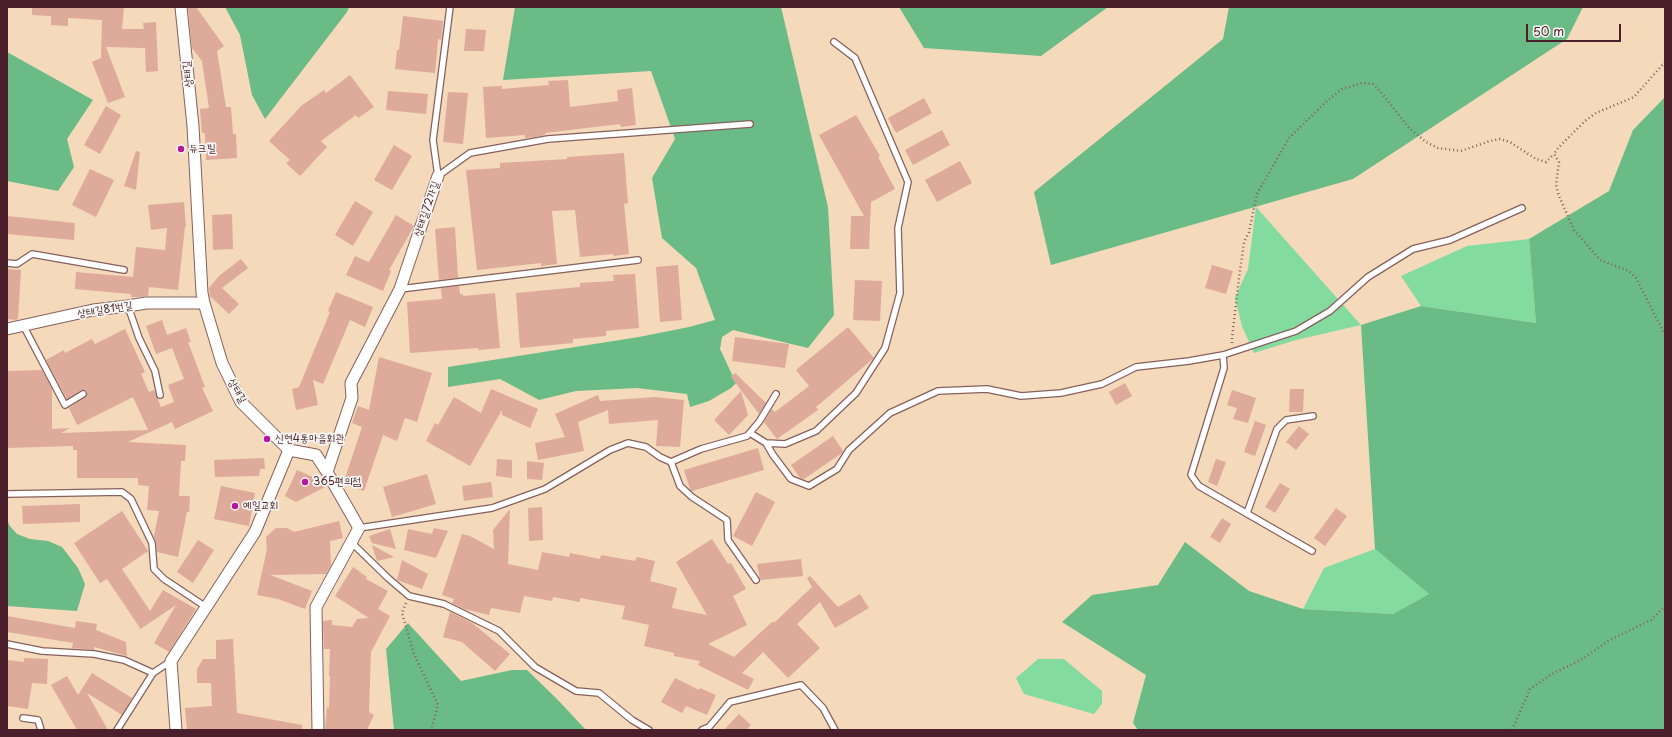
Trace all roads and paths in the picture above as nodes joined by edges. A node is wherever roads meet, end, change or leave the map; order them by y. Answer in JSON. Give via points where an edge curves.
{"nodes":[{"id":1,"x":181,"y":7,"type":"edge"},
{"id":2,"x":450,"y":7,"type":"edge"},
{"id":3,"x":834,"y":42,"type":"dead end"},
{"id":4,"x":1665,"y":62,"type":"edge"},
{"id":5,"x":750,"y":124,"type":"dead end"},
{"id":6,"x":1554,"y":154,"type":"junction"},
{"id":7,"x":438,"y":176,"type":"junction"},
{"id":8,"x":1522,"y":208,"type":"dead end"},
{"id":9,"x":638,"y":260,"type":"dead end"},
{"id":10,"x":7,"y":263,"type":"edge"},
{"id":11,"x":124,"y":270,"type":"dead end"},
{"id":12,"x":400,"y":289,"type":"junction"},
{"id":13,"x":204,"y":303,"type":"junction"},
{"id":14,"x":128,"y":306,"type":"junction"},
{"id":15,"x":22,"y":325,"type":"junction"},
{"id":16,"x":7,"y":329,"type":"edge"},
{"id":17,"x":1665,"y":335,"type":"edge"},
{"id":18,"x":1233,"y":351,"type":"junction"},
{"id":19,"x":1224,"y":355,"type":"junction"},
{"id":20,"x":83,"y":394,"type":"dead end"},
{"id":21,"x":776,"y":394,"type":"dead end"},
{"id":22,"x":160,"y":395,"type":"dead end"},
{"id":23,"x":1313,"y":416,"type":"dead end"},
{"id":24,"x":750,"y":433,"type":"junction"},
{"id":25,"x":766,"y":443,"type":"junction"},
{"id":26,"x":289,"y":450,"type":"junction"},
{"id":27,"x":671,"y":462,"type":"junction"},
{"id":28,"x":328,"y":472,"type":"junction"},
{"id":29,"x":7,"y":494,"type":"edge"},
{"id":30,"x":1247,"y":513,"type":"junction"},
{"id":31,"x":359,"y":528,"type":"junction"},
{"id":32,"x":351,"y":542,"type":"junction"},
{"id":33,"x":1312,"y":551,"type":"dead end"},
{"id":34,"x":756,"y":580,"type":"dead end"},
{"id":35,"x":409,"y":596,"type":"junction"},
{"id":36,"x":1665,"y":606,"type":"edge"},
{"id":37,"x":206,"y":607,"type":"junction"},
{"id":38,"x":7,"y":644,"type":"edge"},
{"id":39,"x":171,"y":661,"type":"junction"},
{"id":40,"x":153,"y":673,"type":"junction"},
{"id":41,"x":23,"y":718,"type":"dead end"},
{"id":42,"x":42,"y":730,"type":"edge"},
{"id":43,"x":117,"y":730,"type":"edge"},
{"id":44,"x":176,"y":730,"type":"edge"},
{"id":45,"x":318,"y":730,"type":"edge"},
{"id":46,"x":431,"y":730,"type":"edge"},
{"id":47,"x":649,"y":730,"type":"edge"},
{"id":48,"x":702,"y":730,"type":"edge"},
{"id":49,"x":835,"y":730,"type":"edge"},
{"id":50,"x":1512,"y":730,"type":"edge"}],
"edges":[{"from":1,"to":13,"type":"street","name":"상태길","via":[[193,126]]},
{"from":2,"to":7,"type":"lane","via":[[433,140]]},
{"from":3,"to":25,"type":"lane","via":[[855,58],[908,182],[898,228],[900,293],[885,348],[856,393],[816,431],[785,444]]},
{"from":4,"to":6,"type":"path","via":[[1634,96],[1596,113]]},
{"from":5,"to":7,"type":"lane","name":"상태길72가길","via":[[548,139],[470,153]]},
{"from":6,"to":17,"type":"path","via":[[1559,162],[1556,185],[1574,230],[1600,260],[1629,272],[1636,278]]},
{"from":6,"to":18,"type":"path","via":[[1546,162],[1500,139],[1461,151],[1438,148],[1409,128],[1373,84],[1362,83],[1342,89],[1289,138],[1257,194],[1249,232],[1244,242],[1232,338]]},
{"from":7,"to":12,"type":"street","name":"상태길72가길"},
{"from":8,"to":18,"type":"lane","via":[[1450,240],[1413,249],[1368,277],[1330,311],[1296,331]]},
{"from":9,"to":12,"type":"lane"},
{"from":10,"to":11,"type":"lane","via":[[17,264],[32,254]]},
{"from":12,"to":28,"type":"street","name":"상태길72가길","via":[[351,383],[352,398]]},
{"from":13,"to":14,"type":"street","name":"상태길81번길","via":[[146,303]]},
{"from":13,"to":26,"type":"street","name":"상태길","via":[[222,363],[241,402]]},
{"from":14,"to":15,"type":"street","name":"상태길81번길","via":[[93,310]]},
{"from":14,"to":22,"type":"lane","via":[[139,338],[155,371]]},
{"from":15,"to":16,"type":"street","name":"상태길81번길"},
{"from":15,"to":20,"type":"lane","via":[[65,405]]},
{"from":18,"to":19,"type":"lane"},
{"from":19,"to":25,"type":"lane","via":[[1189,362],[1136,367],[1102,384],[1061,393],[1021,396],[987,390],[938,390],[890,413],[849,450],[837,469],[809,486],[791,479]]},
{"from":19,"to":30,"type":"lane","via":[[1224,368],[1191,475],[1199,486]]},
{"from":21,"to":24,"type":"lane"},
{"from":23,"to":30,"type":"lane","via":[[1286,420],[1277,429]]},
{"from":24,"to":25,"type":"lane"},
{"from":24,"to":27,"type":"lane"},
{"from":26,"to":28,"type":"street","via":[[316,455]]},
{"from":26,"to":37,"type":"street","via":[[255,532]]},
{"from":27,"to":31,"type":"lane","via":[[646,447],[628,443],[610,450],[545,490],[492,508]]},
{"from":27,"to":34,"type":"lane","via":[[680,486],[727,520],[728,540]]},
{"from":28,"to":31,"type":"street"},
{"from":29,"to":37,"type":"lane","via":[[122,492],[131,499],[152,543],[154,568],[164,579]]},
{"from":30,"to":33,"type":"lane"},
{"from":31,"to":32,"type":"street"},
{"from":32,"to":35,"type":"lane"},
{"from":32,"to":45,"type":"street","via":[[316,607]]},
{"from":35,"to":46,"type":"path","via":[[402,613],[414,654],[438,705]]},
{"from":35,"to":47,"type":"lane","via":[[444,604],[499,631],[535,668],[576,691],[599,693],[632,720]]},
{"from":36,"to":50,"type":"path","via":[[1651,620],[1610,640],[1530,689]]},
{"from":37,"to":39,"type":"street"},
{"from":38,"to":40,"type":"lane","via":[[42,651],[94,654],[124,660]]},
{"from":39,"to":40,"type":"lane"},
{"from":39,"to":44,"type":"street"},
{"from":40,"to":43,"type":"lane"},
{"from":41,"to":42,"type":"lane","via":[[38,720]]},
{"from":48,"to":49,"type":"lane","via":[[709,727],[730,702],[801,685],[823,708]]}]}
